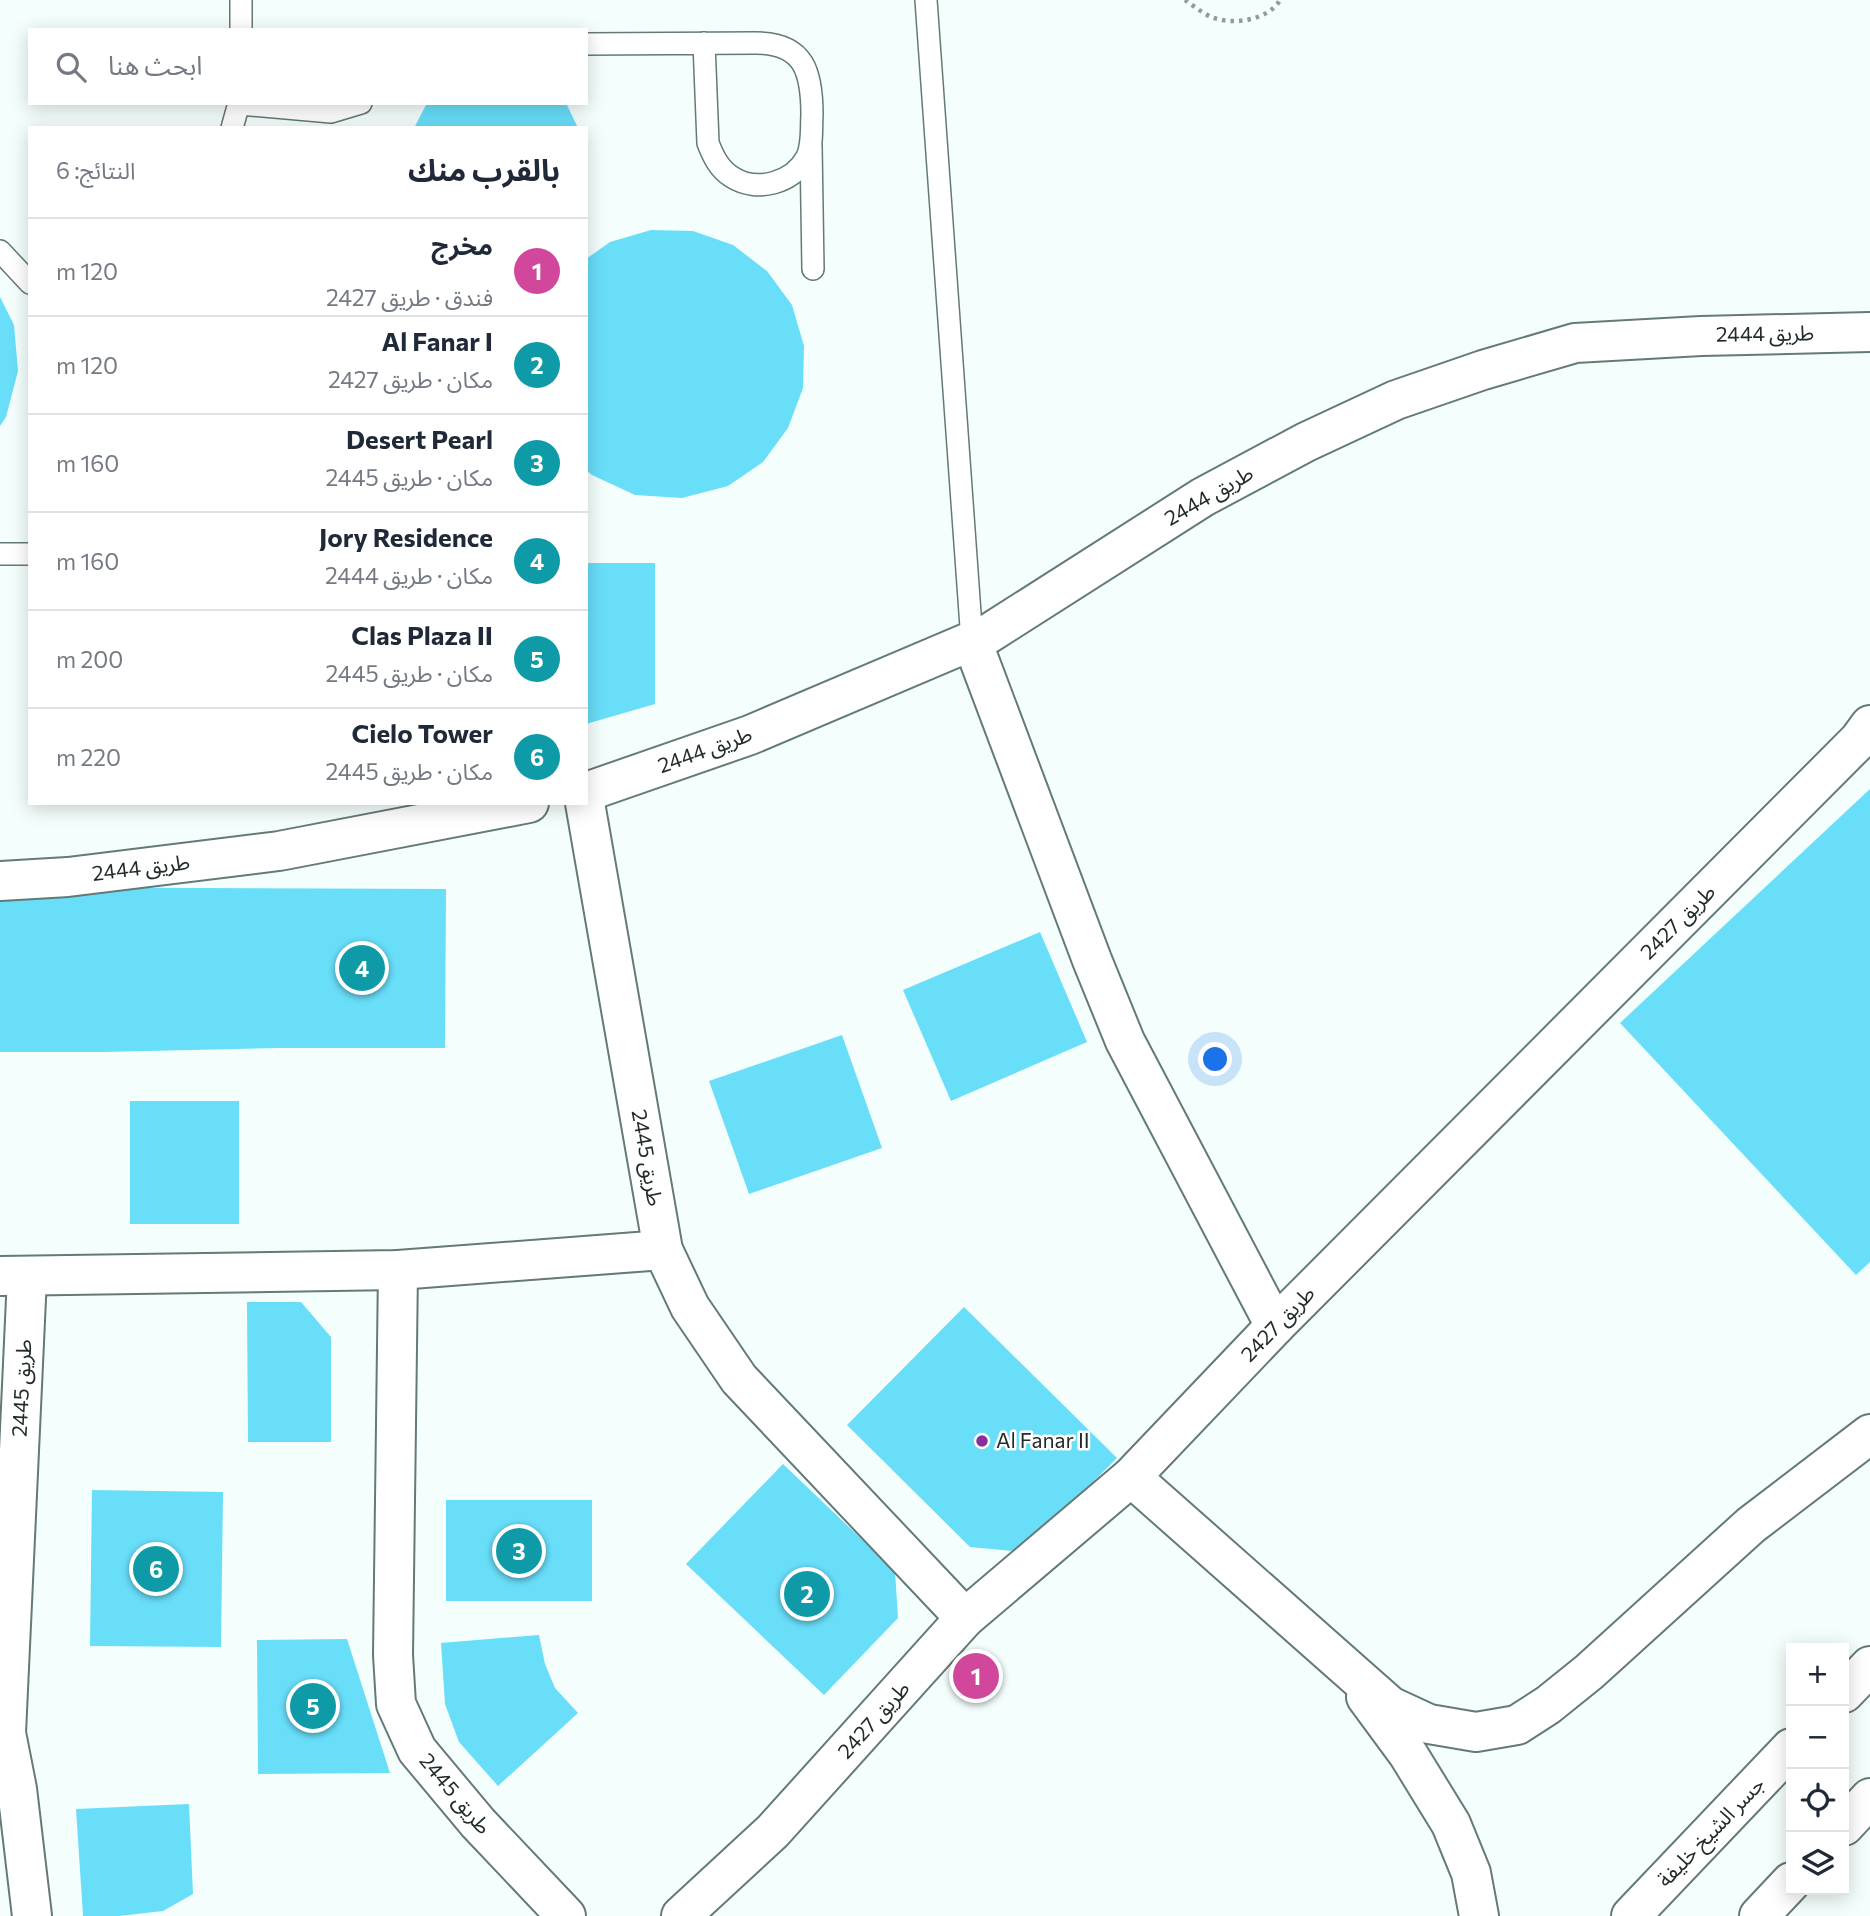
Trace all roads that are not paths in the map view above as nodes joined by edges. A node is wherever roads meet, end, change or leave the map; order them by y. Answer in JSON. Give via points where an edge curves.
{"nodes":[{"id":1,"x":241,"y":0,"type":"edge"},
{"id":2,"x":926,"y":0,"type":"edge"},
{"id":3,"x":241,"y":28,"type":"edge"},
{"id":4,"x":704,"y":43,"type":"junction"},
{"id":5,"x":588,"y":44,"type":"edge"},
{"id":6,"x":239,"y":105,"type":"edge"},
{"id":7,"x":250,"y":105,"type":"edge"},
{"id":8,"x":354,"y":105,"type":"edge"},
{"id":9,"x":233,"y":126,"type":"edge"},
{"id":10,"x":811,"y":144,"type":"junction"},
{"id":11,"x":0,"y":251,"type":"edge"},
{"id":12,"x":813,"y":269,"type":"dead end"},
{"id":13,"x":28,"y":281,"type":"edge"},
{"id":14,"x":1870,"y":332,"type":"edge"},
{"id":15,"x":0,"y":554,"type":"edge"},
{"id":16,"x":28,"y":554,"type":"edge"},
{"id":17,"x":972,"y":641,"type":"junction"},
{"id":18,"x":1870,"y":725,"type":"edge"},
{"id":19,"x":588,"y":791,"type":"edge"},
{"id":20,"x":519,"y":805,"type":"edge"},
{"id":21,"x":585,"y":805,"type":"edge"},
{"id":22,"x":0,"y":881,"type":"edge"},
{"id":23,"x":663,"y":1250,"type":"junction"},
{"id":24,"x":398,"y":1270,"type":"junction"},
{"id":25,"x":13,"y":1277,"type":"edge"},
{"id":26,"x":1275,"y":1326,"type":"junction"},
{"id":27,"x":1870,"y":1434,"type":"edge"},
{"id":28,"x":1131,"y":1477,"type":"junction"},
{"id":29,"x":965,"y":1618,"type":"junction"},
{"id":30,"x":1870,"y":1665,"type":"edge"},
{"id":31,"x":1344,"y":1667,"type":"junction"},
{"id":32,"x":1849,"y":1688,"type":"edge"},
{"id":33,"x":1786,"y":1753,"type":"edge"},
{"id":34,"x":1870,"y":1798,"type":"edge"},
{"id":35,"x":1849,"y":1821,"type":"edge"},
{"id":36,"x":1786,"y":1887,"type":"edge"},
{"id":37,"x":32,"y":1916,"type":"edge"},
{"id":38,"x":566,"y":1916,"type":"edge"},
{"id":39,"x":681,"y":1916,"type":"edge"},
{"id":40,"x":1479,"y":1916,"type":"edge"},
{"id":41,"x":1631,"y":1916,"type":"edge"},
{"id":42,"x":1759,"y":1916,"type":"edge"}],
"edges":[{"from":1,"to":3,"type":"lane"},
{"from":2,"to":17,"type":"lane"},
{"from":4,"to":5,"type":"lane"},
{"from":4,"to":10,"type":"lane","via":[[769,43],[782,46],[803,63],[812,88]]},
{"from":4,"to":10,"type":"lane","via":[[708,142],[721,168],[745,183],[774,183],[798,169]]},
{"from":6,"to":9,"type":"lane"},
{"from":7,"to":8,"type":"lane","via":[[331,112]]},
{"from":10,"to":12,"type":"lane"},
{"from":11,"to":13,"type":"lane"},
{"from":14,"to":17,"type":"main road","name":"طريق 2444","via":[[1575,344],[1483,370],[1396,400],[1306,442],[1203,497]]},
{"from":15,"to":16,"type":"lane"},
{"from":17,"to":19,"type":"main road","name":"طريق 2444","via":[[750,734]]},
{"from":17,"to":26,"type":"main road","via":[[1125,1041]]},
{"from":18,"to":26,"type":"main road","name":"طريق 2427"},
{"from":20,"to":22,"type":"main road","name":"طريق 2444","via":[[279,851]]},
{"from":21,"to":23,"type":"main road","name":"طريق 2445"},
{"from":23,"to":24,"type":"main road","name":"طريق 2445"},
{"from":23,"to":29,"type":"main road","via":[[690,1307],[739,1379]]},
{"from":24,"to":25,"type":"main road","name":"طريق 2445"},
{"from":24,"to":38,"type":"main road","name":"طريق 2445","via":[[396,1704],[417,1750]]},
{"from":25,"to":37,"type":"main road","name":"طريق 2445","via":[[6,1733]]},
{"from":26,"to":28,"type":"main road","name":"طريق 2427"},
{"from":27,"to":31,"type":"main road","via":[[1751,1525],[1589,1672],[1517,1725],[1476,1732],[1429,1724],[1390,1706]]},
{"from":28,"to":29,"type":"main road","name":"طريق 2427"},
{"from":28,"to":31,"type":"main road"},
{"from":29,"to":39,"type":"main road","name":"طريق 2427","via":[[773,1831]]},
{"from":30,"to":32,"type":"main road"},
{"from":31,"to":40,"type":"main road","via":[[1408,1754],[1451,1824],[1471,1873]]},
{"from":33,"to":41,"type":"main road","name":"جسر الشيخ خليفة"},
{"from":34,"to":35,"type":"main road"},
{"from":36,"to":42,"type":"main road"}]}
